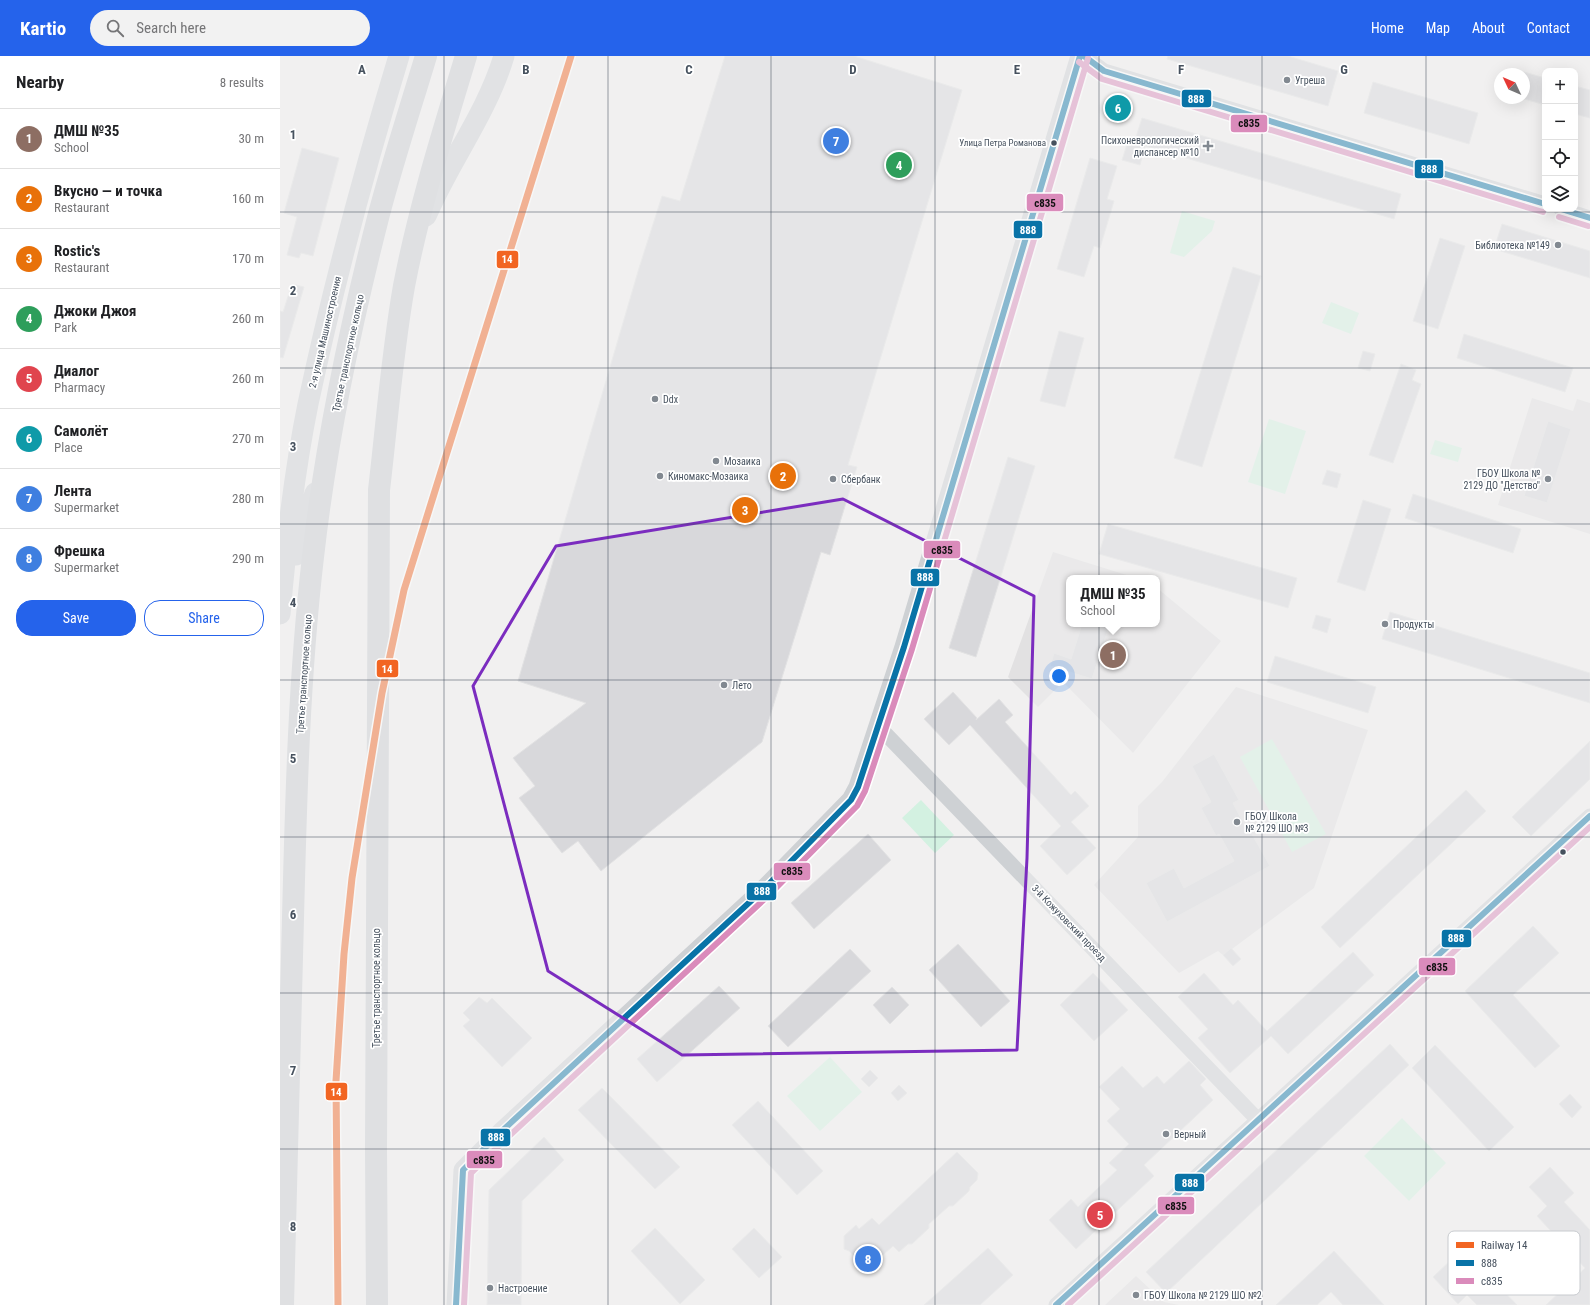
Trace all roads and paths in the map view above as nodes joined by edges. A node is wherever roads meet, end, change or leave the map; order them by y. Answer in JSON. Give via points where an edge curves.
{"nodes":[{"id":1,"x":399,"y":56,"type":"edge"},
{"id":2,"x":426,"y":56,"type":"edge"},
{"id":3,"x":466,"y":56,"type":"edge"},
{"id":4,"x":1080,"y":56,"type":"edge"},
{"id":5,"x":1084,"y":56,"type":"edge"},
{"id":6,"x":502,"y":65,"type":"edge"},
{"id":7,"x":1542,"y":203,"type":"edge"},
{"id":8,"x":1571,"y":212,"type":"edge"},
{"id":9,"x":1590,"y":218,"type":"edge"},
{"id":10,"x":404,"y":288,"type":"junction"},
{"id":11,"x":330,"y":442,"type":"junction"},
{"id":12,"x":280,"y":608,"type":"edge"},
{"id":13,"x":280,"y":614,"type":"edge"},
{"id":14,"x":879,"y":727,"type":"junction"},
{"id":15,"x":1590,"y":816,"type":"edge"},
{"id":16,"x":1258,"y":1120,"type":"junction"},
{"id":17,"x":376,"y":1230,"type":"junction"},
{"id":18,"x":283,"y":1305,"type":"edge"},
{"id":19,"x":377,"y":1305,"type":"edge"},
{"id":20,"x":388,"y":1305,"type":"edge"},
{"id":21,"x":456,"y":1305,"type":"edge"},
{"id":22,"x":1056,"y":1305,"type":"edge"}],
"edges":[{"from":1,"to":12,"type":"main road","name":"2-я улица Машиностроения","via":[[367,162],[308,405]]},
{"from":2,"to":11,"type":"main road","name":"Третье транспортное кольцо","via":[[380,210],[348,346]]},
{"from":3,"to":10,"type":"main road","name":"Третье транспортное кольцо","via":[[417,222]]},
{"from":4,"to":14,"type":"street"},
{"from":5,"to":7,"type":"street","via":[[1104,71]]},
{"from":6,"to":10,"type":"main road","via":[[486,102],[435,195],[418,236]]},
{"from":8,"to":9,"type":"street"},
{"from":10,"to":17,"type":"main road","name":"Третье транспортное кольцо","via":[[379,490]]},
{"from":11,"to":12,"type":"main road"},
{"from":11,"to":18,"type":"main road","name":"Третье транспортное кольцо","via":[[313,556],[300,719]]},
{"from":12,"to":13,"type":"main road","name":"2-я улица Машиностроения"},
{"from":14,"to":16,"type":"street","name":"3-й Кожуховский проезд"},
{"from":14,"to":21,"type":"street","via":[[851,800],[765,888],[463,1170]]},
{"from":15,"to":16,"type":"street"},
{"from":16,"to":22,"type":"street"},
{"from":17,"to":19,"type":"main road","name":"Третье транспортное кольцо"},
{"from":17,"to":20,"type":"main road"}]}
